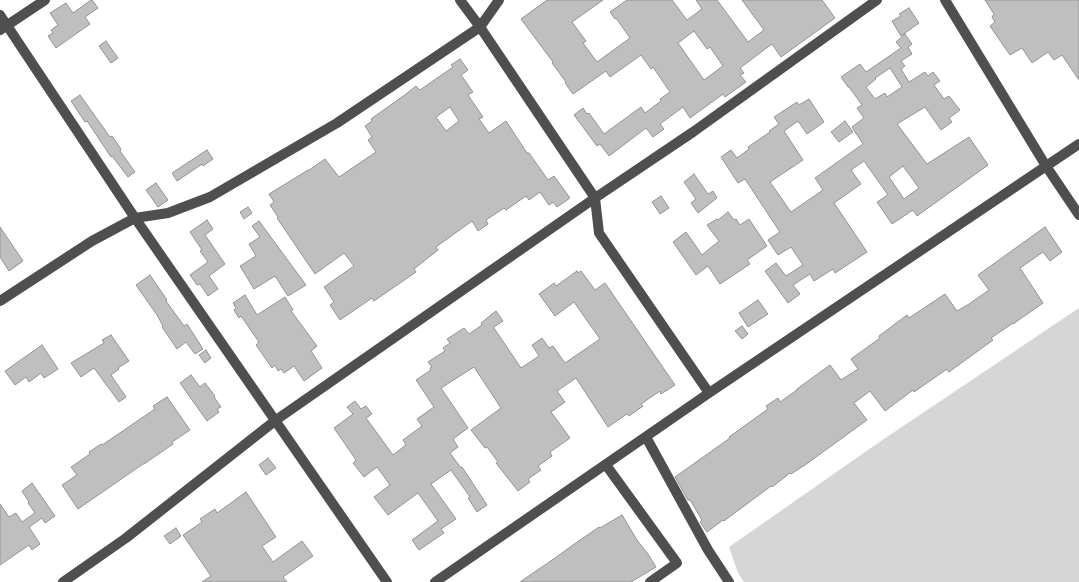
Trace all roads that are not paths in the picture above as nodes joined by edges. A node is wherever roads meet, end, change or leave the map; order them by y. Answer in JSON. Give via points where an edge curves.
{"nodes":[{"id":1,"x":45,"y":0,"type":"edge"},
{"id":2,"x":460,"y":0,"type":"edge"},
{"id":3,"x":499,"y":0,"type":"edge"},
{"id":4,"x":877,"y":0,"type":"edge"},
{"id":5,"x":945,"y":0,"type":"edge"},
{"id":6,"x":0,"y":15,"type":"edge"},
{"id":7,"x":480,"y":27,"type":"junction"},
{"id":8,"x":3,"y":28,"type":"edge"},
{"id":9,"x":1079,"y":144,"type":"edge"},
{"id":10,"x":1046,"y":166,"type":"junction"},
{"id":11,"x":595,"y":198,"type":"junction"},
{"id":12,"x":1079,"y":214,"type":"edge"},
{"id":13,"x":136,"y":218,"type":"junction"},
{"id":14,"x":0,"y":300,"type":"edge"},
{"id":15,"x":709,"y":393,"type":"junction"},
{"id":16,"x":276,"y":420,"type":"junction"},
{"id":17,"x":646,"y":437,"type":"junction"},
{"id":18,"x":606,"y":465,"type":"junction"},
{"id":19,"x":62,"y":582,"type":"edge"},
{"id":20,"x":387,"y":582,"type":"edge"},
{"id":21,"x":435,"y":582,"type":"edge"},
{"id":22,"x":650,"y":582,"type":"edge"},
{"id":23,"x":729,"y":582,"type":"edge"}],
"edges":[{"from":1,"to":8,"type":"street"},
{"from":2,"to":7,"type":"street"},
{"from":3,"to":7,"type":"street"},
{"from":4,"to":11,"type":"street","via":[[693,132]]},
{"from":5,"to":10,"type":"street"},
{"from":6,"to":8,"type":"street"},
{"from":7,"to":11,"type":"street"},
{"from":7,"to":13,"type":"street","via":[[337,123],[210,197],[168,213]]},
{"from":8,"to":13,"type":"street"},
{"from":9,"to":10,"type":"street"},
{"from":10,"to":12,"type":"street"},
{"from":10,"to":15,"type":"street"},
{"from":11,"to":15,"type":"street","via":[[599,233]]},
{"from":11,"to":16,"type":"street"},
{"from":13,"to":14,"type":"street","via":[[92,241]]},
{"from":13,"to":16,"type":"street"},
{"from":15,"to":17,"type":"street"},
{"from":16,"to":19,"type":"street","via":[[126,538]]},
{"from":16,"to":20,"type":"street"},
{"from":17,"to":18,"type":"street"},
{"from":17,"to":23,"type":"street","via":[[708,550]]},
{"from":18,"to":21,"type":"street"},
{"from":18,"to":22,"type":"street","via":[[677,563]]}]}
